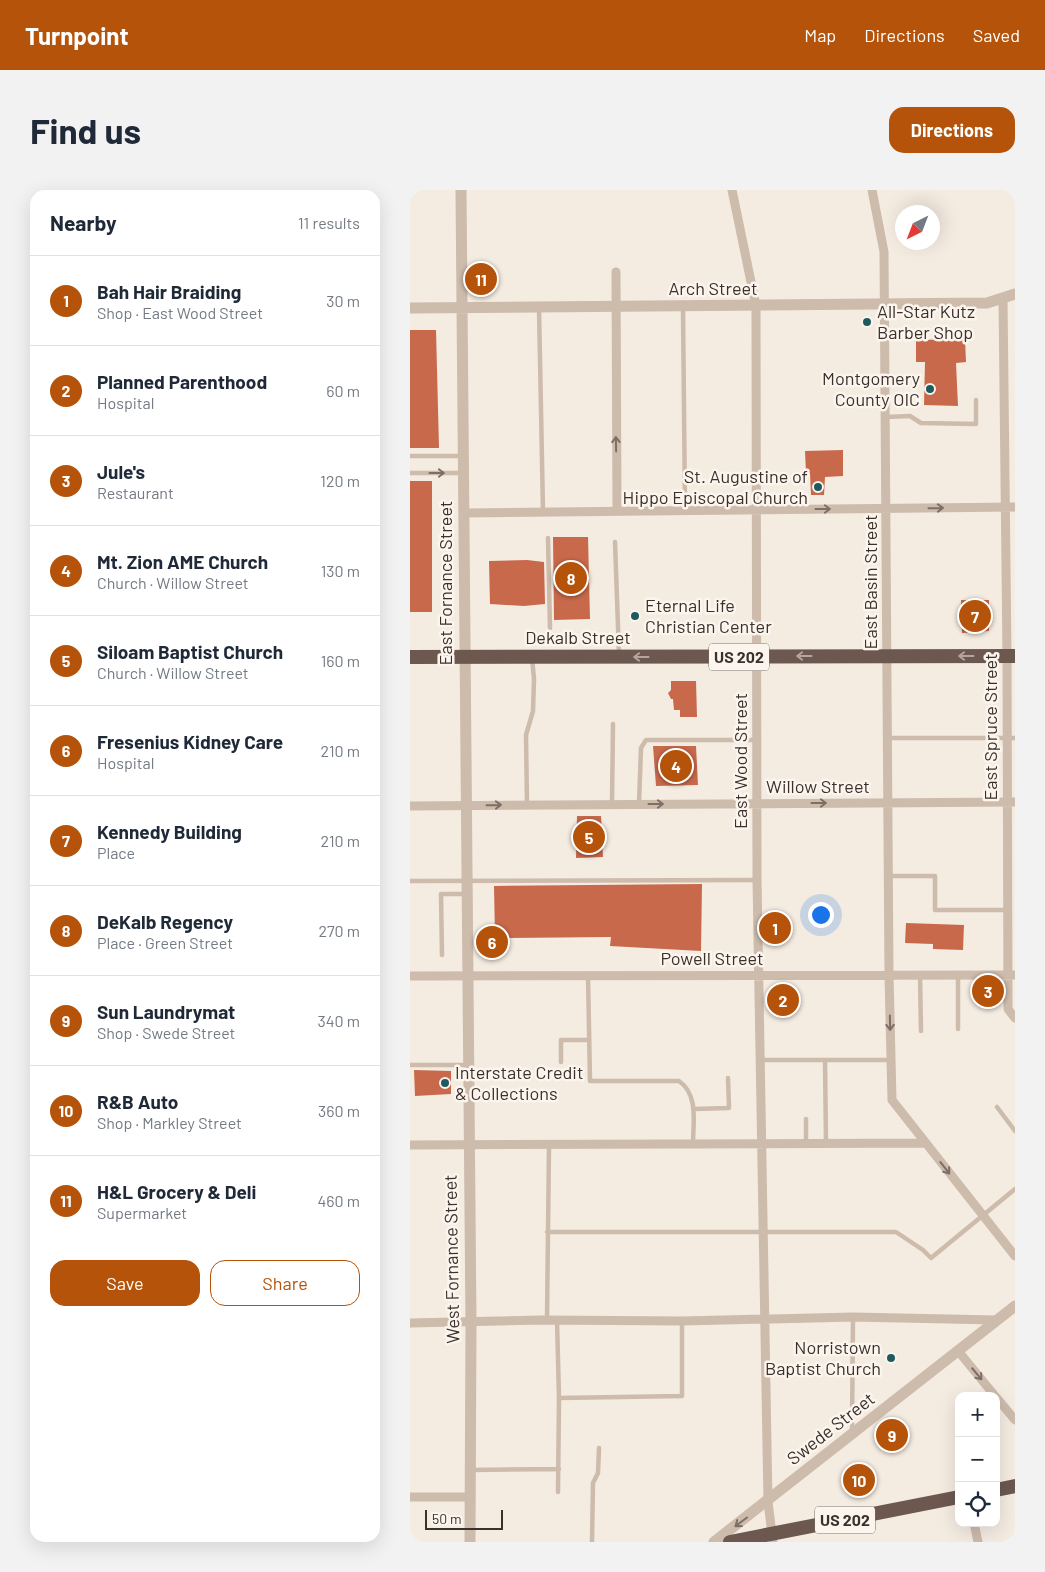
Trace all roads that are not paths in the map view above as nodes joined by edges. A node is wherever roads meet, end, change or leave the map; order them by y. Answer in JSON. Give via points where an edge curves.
{"nodes":[{"id":1,"x":461,"y":190,"type":"edge"},
{"id":2,"x":732,"y":190,"type":"edge"},
{"id":3,"x":872,"y":190,"type":"edge"},
{"id":4,"x":616,"y":272,"type":"dead end"},
{"id":5,"x":1015,"y":294,"type":"edge"},
{"id":6,"x":1003,"y":299,"type":"junction"},
{"id":7,"x":885,"y":305,"type":"junction"},
{"id":8,"x":538,"y":306,"type":"junction"},
{"id":9,"x":683,"y":306,"type":"junction"},
{"id":10,"x":756,"y":306,"type":"junction"},
{"id":11,"x":614,"y":307,"type":"junction"},
{"id":12,"x":410,"y":308,"type":"edge"},
{"id":13,"x":461,"y":308,"type":"junction"},
{"id":14,"x":976,"y":400,"type":"dead end"},
{"id":15,"x":886,"y":417,"type":"junction"},
{"id":16,"x":410,"y":456,"type":"edge"},
{"id":17,"x":463,"y":456,"type":"junction"},
{"id":18,"x":410,"y":473,"type":"edge"},
{"id":19,"x":464,"y":473,"type":"junction"},
{"id":20,"x":1005,"y":507,"type":"junction"},
{"id":21,"x":1015,"y":507,"type":"edge"},
{"id":22,"x":887,"y":509,"type":"junction"},
{"id":23,"x":617,"y":510,"type":"junction"},
{"id":24,"x":685,"y":510,"type":"junction"},
{"id":25,"x":757,"y":510,"type":"junction"},
{"id":26,"x":543,"y":511,"type":"junction"},
{"id":27,"x":464,"y":513,"type":"junction"},
{"id":28,"x":548,"y":538,"type":"dead end"},
{"id":29,"x":615,"y":542,"type":"dead end"},
{"id":30,"x":550,"y":628,"type":"dead end"},
{"id":31,"x":887,"y":656,"type":"junction"},
{"id":32,"x":1011,"y":656,"type":"edge"},
{"id":33,"x":410,"y":657,"type":"edge"},
{"id":34,"x":464,"y":657,"type":"junction"},
{"id":35,"x":532,"y":657,"type":"junction"},
{"id":36,"x":619,"y":657,"type":"junction"},
{"id":37,"x":757,"y":657,"type":"junction"},
{"id":38,"x":613,"y":724,"type":"dead end"},
{"id":39,"x":887,"y":738,"type":"junction"},
{"id":40,"x":1011,"y":738,"type":"edge"},
{"id":41,"x":758,"y":740,"type":"junction"},
{"id":42,"x":1011,"y":802,"type":"edge"},
{"id":43,"x":758,"y":803,"type":"junction"},
{"id":44,"x":888,"y":803,"type":"junction"},
{"id":45,"x":612,"y":804,"type":"junction"},
{"id":46,"x":639,"y":804,"type":"junction"},
{"id":47,"x":527,"y":805,"type":"junction"},
{"id":48,"x":410,"y":806,"type":"edge"},
{"id":49,"x":465,"y":806,"type":"junction"},
{"id":50,"x":889,"y":876,"type":"junction"},
{"id":51,"x":757,"y":880,"type":"junction"},
{"id":52,"x":410,"y":881,"type":"edge"},
{"id":53,"x":465,"y":881,"type":"junction"},
{"id":54,"x":1012,"y":889,"type":"edge"},
{"id":55,"x":466,"y":894,"type":"junction"},
{"id":56,"x":1008,"y":910,"type":"junction"},
{"id":57,"x":442,"y":955,"type":"dead end"},
{"id":58,"x":467,"y":975,"type":"junction"},
{"id":59,"x":588,"y":975,"type":"junction"},
{"id":60,"x":760,"y":975,"type":"junction"},
{"id":61,"x":889,"y":975,"type":"junction"},
{"id":62,"x":920,"y":975,"type":"junction"},
{"id":63,"x":958,"y":975,"type":"junction"},
{"id":64,"x":1012,"y":975,"type":"edge"},
{"id":65,"x":410,"y":976,"type":"edge"},
{"id":66,"x":1015,"y":1018,"type":"edge"},
{"id":67,"x":958,"y":1029,"type":"dead end"},
{"id":68,"x":921,"y":1030,"type":"dead end"},
{"id":69,"x":589,"y":1040,"type":"junction"},
{"id":70,"x":760,"y":1060,"type":"junction"},
{"id":71,"x":825,"y":1060,"type":"junction"},
{"id":72,"x":891,"y":1060,"type":"junction"},
{"id":73,"x":561,"y":1062,"type":"dead end"},
{"id":74,"x":410,"y":1065,"type":"edge"},
{"id":75,"x":467,"y":1065,"type":"junction"},
{"id":76,"x":728,"y":1078,"type":"dead end"},
{"id":77,"x":997,"y":1107,"type":"dead end"},
{"id":78,"x":693,"y":1109,"type":"junction"},
{"id":79,"x":806,"y":1119,"type":"dead end"},
{"id":80,"x":1015,"y":1131,"type":"edge"},
{"id":81,"x":925,"y":1143,"type":"junction"},
{"id":82,"x":469,"y":1144,"type":"junction"},
{"id":83,"x":548,"y":1144,"type":"junction"},
{"id":84,"x":693,"y":1144,"type":"junction"},
{"id":85,"x":762,"y":1144,"type":"junction"},
{"id":86,"x":806,"y":1144,"type":"junction"},
{"id":87,"x":826,"y":1144,"type":"junction"},
{"id":88,"x":410,"y":1145,"type":"edge"},
{"id":89,"x":1015,"y":1189,"type":"edge"},
{"id":90,"x":982,"y":1215,"type":"junction"},
{"id":91,"x":547,"y":1232,"type":"junction"},
{"id":92,"x":764,"y":1233,"type":"junction"},
{"id":93,"x":1015,"y":1256,"type":"edge"},
{"id":94,"x":1015,"y":1306,"type":"edge"},
{"id":95,"x":853,"y":1317,"type":"junction"},
{"id":96,"x":766,"y":1319,"type":"junction"},
{"id":97,"x":547,"y":1320,"type":"junction"},
{"id":98,"x":557,"y":1320,"type":"junction"},
{"id":99,"x":682,"y":1320,"type":"junction"},
{"id":100,"x":996,"y":1320,"type":"junction"},
{"id":101,"x":410,"y":1323,"type":"edge"},
{"id":102,"x":471,"y":1323,"type":"junction"},
{"id":103,"x":959,"y":1352,"type":"junction"},
{"id":104,"x":993,"y":1392,"type":"edge"},
{"id":105,"x":559,"y":1398,"type":"junction"},
{"id":106,"x":1000,"y":1401,"type":"edge"},
{"id":107,"x":1015,"y":1420,"type":"edge"},
{"id":108,"x":852,"y":1434,"type":"junction"},
{"id":109,"x":599,"y":1448,"type":"dead end"},
{"id":110,"x":559,"y":1469,"type":"junction"},
{"id":111,"x":471,"y":1470,"type":"junction"},
{"id":112,"x":1015,"y":1486,"type":"edge"},
{"id":113,"x":1000,"y":1489,"type":"edge"},
{"id":114,"x":558,"y":1492,"type":"dead end"},
{"id":115,"x":410,"y":1497,"type":"edge"},
{"id":116,"x":470,"y":1497,"type":"junction"},
{"id":117,"x":955,"y":1498,"type":"edge"},
{"id":118,"x":768,"y":1502,"type":"junction"},
{"id":119,"x":975,"y":1527,"type":"edge"},
{"id":120,"x":772,"y":1539,"type":"edge"},
{"id":121,"x":470,"y":1542,"type":"edge"},
{"id":122,"x":592,"y":1542,"type":"edge"},
{"id":123,"x":714,"y":1542,"type":"edge"},
{"id":124,"x":730,"y":1542,"type":"edge"},
{"id":125,"x":978,"y":1542,"type":"edge"}],
"edges":[{"from":1,"to":13,"type":"street","name":"East Fornance Street"},
{"from":2,"to":10,"type":"street","name":"East Wood Street"},
{"from":3,"to":7,"type":"street","name":"East Basin Street","via":[[884,252]]},
{"from":4,"to":11,"type":"street"},
{"from":5,"to":6,"type":"street","name":"Arch Street"},
{"from":6,"to":7,"type":"street","name":"Arch Street","via":[[987,303]]},
{"from":6,"to":20,"type":"street","name":"East Spruce Street"},
{"from":7,"to":10,"type":"street","name":"Arch Street"},
{"from":7,"to":15,"type":"street","name":"East Basin Street"},
{"from":8,"to":11,"type":"street","name":"Arch Street"},
{"from":8,"to":13,"type":"street","name":"Arch Street"},
{"from":8,"to":26,"type":"lane"},
{"from":9,"to":10,"type":"street","name":"Arch Street"},
{"from":9,"to":11,"type":"street","name":"Arch Street"},
{"from":9,"to":24,"type":"lane"},
{"from":10,"to":25,"type":"street","name":"East Wood Street"},
{"from":23,"to":11,"type":"street","one_way":true},
{"from":12,"to":13,"type":"street","name":"Arch Street"},
{"from":13,"to":17,"type":"street","name":"East Fornance Street"},
{"from":14,"to":15,"type":"lane","via":[[976,424],[921,423],[910,416]]},
{"from":15,"to":22,"type":"street","name":"East Basin Street"},
{"from":16,"to":17,"type":"lane"},
{"from":17,"to":19,"type":"street","name":"East Fornance Street"},
{"from":18,"to":19,"type":"lane","one_way":true},
{"from":19,"to":27,"type":"street","name":"East Fornance Street"},
{"from":20,"to":21,"type":"street"},
{"from":22,"to":20,"type":"street","one_way":true},
{"from":20,"to":32,"type":"street","name":"East Spruce Street"},
{"from":25,"to":22,"type":"street","one_way":true},
{"from":22,"to":31,"type":"street","name":"East Basin Street"},
{"from":23,"to":24,"type":"street"},
{"from":23,"to":26,"type":"street"},
{"from":24,"to":25,"type":"street"},
{"from":25,"to":37,"type":"street","name":"East Wood Street"},
{"from":26,"to":27,"type":"street"},
{"from":27,"to":34,"type":"street","name":"East Fornance Street"},
{"from":28,"to":30,"type":"lane"},
{"from":29,"to":36,"type":"lane"},
{"from":32,"to":31,"type":"highway","name":"Dekalb Street","number":"US 202","one_way":true},
{"from":31,"to":37,"type":"highway","name":"Dekalb Street","number":"US 202","one_way":true},
{"from":31,"to":39,"type":"street","name":"East Basin Street"},
{"from":32,"to":40,"type":"street","name":"East Spruce Street"},
{"from":33,"to":34,"type":"highway","name":"Dekalb Street","number":"US 202"},
{"from":34,"to":35,"type":"highway","name":"Dekalb Street","number":"US 202"},
{"from":34,"to":49,"type":"street","name":"East Fornance Street"},
{"from":35,"to":36,"type":"highway","name":"Dekalb Street","number":"US 202"},
{"from":35,"to":47,"type":"lane","via":[[533,711],[526,735]]},
{"from":37,"to":36,"type":"highway","name":"Dekalb Street","number":"US 202","one_way":true},
{"from":37,"to":41,"type":"street","name":"East Wood Street"},
{"from":38,"to":45,"type":"lane"},
{"from":39,"to":40,"type":"lane"},
{"from":39,"to":44,"type":"street","name":"East Basin Street"},
{"from":40,"to":42,"type":"street","name":"East Spruce Street"},
{"from":41,"to":43,"type":"street","name":"East Wood Street"},
{"from":41,"to":46,"type":"lane","via":[[646,740],[641,748]]},
{"from":42,"to":44,"type":"street","name":"Willow Street"},
{"from":42,"to":54,"type":"street","name":"East Spruce Street"},
{"from":43,"to":44,"type":"street","name":"Willow Street","one_way":true},
{"from":46,"to":43,"type":"street","name":"Willow Street","one_way":true},
{"from":43,"to":51,"type":"street","name":"East Wood Street"},
{"from":44,"to":50,"type":"street","name":"East Basin Street"},
{"from":45,"to":46,"type":"street","name":"Willow Street"},
{"from":45,"to":47,"type":"street","name":"Willow Street"},
{"from":49,"to":47,"type":"street","name":"Willow Street","one_way":true},
{"from":48,"to":49,"type":"street","name":"Willow Street"},
{"from":49,"to":53,"type":"street","name":"East Fornance Street"},
{"from":50,"to":56,"type":"lane","via":[[935,876],[935,910]]},
{"from":50,"to":61,"type":"street","name":"East Basin Street"},
{"from":51,"to":53,"type":"lane"},
{"from":51,"to":60,"type":"street","name":"East Wood Street"},
{"from":52,"to":53,"type":"lane"},
{"from":53,"to":55,"type":"street","name":"East Fornance Street"},
{"from":54,"to":56,"type":"street","name":"East Spruce Street"},
{"from":55,"to":57,"type":"lane","via":[[441,894]]},
{"from":55,"to":58,"type":"street","name":"East Fornance Street"},
{"from":56,"to":64,"type":"street","name":"East Spruce Street"},
{"from":58,"to":59,"type":"street","name":"Powell Street"},
{"from":58,"to":65,"type":"street","name":"Powell Street"},
{"from":58,"to":75,"type":"street","name":"West Fornance Street"},
{"from":59,"to":60,"type":"street","name":"Powell Street"},
{"from":59,"to":69,"type":"lane"},
{"from":60,"to":61,"type":"street","name":"Powell Street"},
{"from":60,"to":70,"type":"street","name":"East Wood Street"},
{"from":61,"to":62,"type":"street","name":"Powell Street"},
{"from":61,"to":72,"type":"street","name":"East Basin Street","one_way":true},
{"from":62,"to":63,"type":"street","name":"Powell Street"},
{"from":62,"to":68,"type":"lane"},
{"from":63,"to":64,"type":"street","name":"Powell Street"},
{"from":63,"to":67,"type":"lane"},
{"from":64,"to":66,"type":"street","name":"East Spruce Street","via":[[1008,1009]]},
{"from":69,"to":73,"type":"lane","via":[[561,1040]]},
{"from":69,"to":78,"type":"lane","via":[[590,1081],[679,1081],[691,1093]]},
{"from":70,"to":71,"type":"lane"},
{"from":70,"to":85,"type":"street","name":"East Wood Street"},
{"from":71,"to":72,"type":"lane"},
{"from":71,"to":87,"type":"lane"},
{"from":72,"to":81,"type":"street","name":"East Basin Street","via":[[892,1100]]},
{"from":74,"to":75,"type":"lane"},
{"from":75,"to":82,"type":"street","name":"West Fornance Street"},
{"from":76,"to":78,"type":"lane","via":[[729,1108]]},
{"from":77,"to":80,"type":"lane"},
{"from":78,"to":84,"type":"lane"},
{"from":79,"to":86,"type":"lane"},
{"from":81,"to":87,"type":"street"},
{"from":81,"to":90,"type":"street","name":"East Basin Street","one_way":true},
{"from":82,"to":83,"type":"street"},
{"from":82,"to":88,"type":"street"},
{"from":82,"to":102,"type":"street","name":"West Fornance Street"},
{"from":83,"to":84,"type":"street"},
{"from":83,"to":91,"type":"lane"},
{"from":84,"to":85,"type":"street"},
{"from":85,"to":86,"type":"street"},
{"from":85,"to":92,"type":"street","name":"East Wood Street"},
{"from":86,"to":87,"type":"street"},
{"from":89,"to":90,"type":"lane"},
{"from":90,"to":92,"type":"lane","via":[[931,1258],[896,1232]]},
{"from":90,"to":93,"type":"street","name":"East Basin Street"},
{"from":91,"to":92,"type":"lane"},
{"from":91,"to":97,"type":"lane"},
{"from":92,"to":96,"type":"street","name":"East Wood Street"},
{"from":94,"to":100,"type":"street","name":"Swede Street"},
{"from":95,"to":96,"type":"street"},
{"from":95,"to":100,"type":"street"},
{"from":95,"to":108,"type":"lane"},
{"from":96,"to":99,"type":"street"},
{"from":96,"to":118,"type":"street","name":"East Wood Street"},
{"from":97,"to":98,"type":"street"},
{"from":97,"to":102,"type":"street"},
{"from":98,"to":99,"type":"street"},
{"from":98,"to":105,"type":"lane"},
{"from":99,"to":105,"type":"lane","via":[[682,1396]]},
{"from":100,"to":103,"type":"street","name":"Swede Street"},
{"from":101,"to":102,"type":"street"},
{"from":102,"to":111,"type":"street","name":"West Fornance Street"},
{"from":103,"to":104,"type":"street","one_way":true},
{"from":103,"to":108,"type":"street","name":"Swede Street"},
{"from":105,"to":110,"type":"lane"},
{"from":106,"to":107,"type":"street"},
{"from":108,"to":118,"type":"street","name":"Swede Street"},
{"from":109,"to":122,"type":"lane","via":[[598,1474],[593,1483]]},
{"from":110,"to":111,"type":"lane"},
{"from":110,"to":114,"type":"lane"},
{"from":111,"to":116,"type":"street","name":"West Fornance Street"},
{"from":112,"to":113,"type":"highway"},
{"from":115,"to":116,"type":"street"},
{"from":116,"to":121,"type":"street","name":"West Fornance Street"},
{"from":117,"to":120,"type":"highway","number":"US 202"},
{"from":118,"to":120,"type":"street","name":"East Wood Street"},
{"from":118,"to":123,"type":"street","name":"Swede Street","one_way":true},
{"from":119,"to":125,"type":"street"},
{"from":120,"to":124,"type":"highway","number":"US 202"}]}
